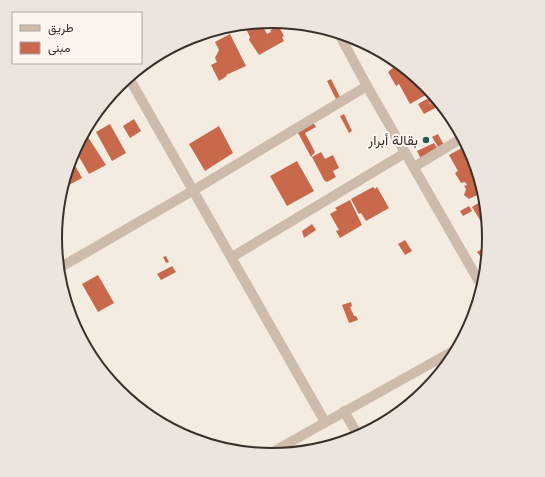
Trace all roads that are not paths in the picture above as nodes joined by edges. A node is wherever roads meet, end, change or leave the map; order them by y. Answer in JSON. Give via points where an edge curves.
{"nodes":[{"id":1,"x":342,"y":40,"type":"edge"},
{"id":2,"x":132,"y":82,"type":"edge"},
{"id":3,"x":367,"y":86,"type":"junction"},
{"id":4,"x":459,"y":140,"type":"edge"},
{"id":5,"x":405,"y":153,"type":"junction"},
{"id":6,"x":414,"y":167,"type":"junction"},
{"id":7,"x":194,"y":190,"type":"junction"},
{"id":8,"x":232,"y":257,"type":"junction"},
{"id":9,"x":64,"y":265,"type":"edge"},
{"id":10,"x":479,"y":281,"type":"edge"},
{"id":11,"x":447,"y":356,"type":"edge"},
{"id":12,"x":344,"y":411,"type":"junction"},
{"id":13,"x":325,"y":422,"type":"junction"},
{"id":14,"x":356,"y":432,"type":"edge"},
{"id":15,"x":284,"y":449,"type":"edge"}],
"edges":[{"from":1,"to":3,"type":"street"},
{"from":2,"to":7,"type":"street"},
{"from":3,"to":5,"type":"street"},
{"from":3,"to":7,"type":"street"},
{"from":4,"to":6,"type":"street"},
{"from":5,"to":6,"type":"street"},
{"from":5,"to":8,"type":"street"},
{"from":6,"to":10,"type":"street"},
{"from":7,"to":8,"type":"street"},
{"from":7,"to":9,"type":"street"},
{"from":8,"to":13,"type":"street"},
{"from":11,"to":12,"type":"street"},
{"from":12,"to":13,"type":"street"},
{"from":12,"to":14,"type":"street"},
{"from":13,"to":15,"type":"street"}]}
